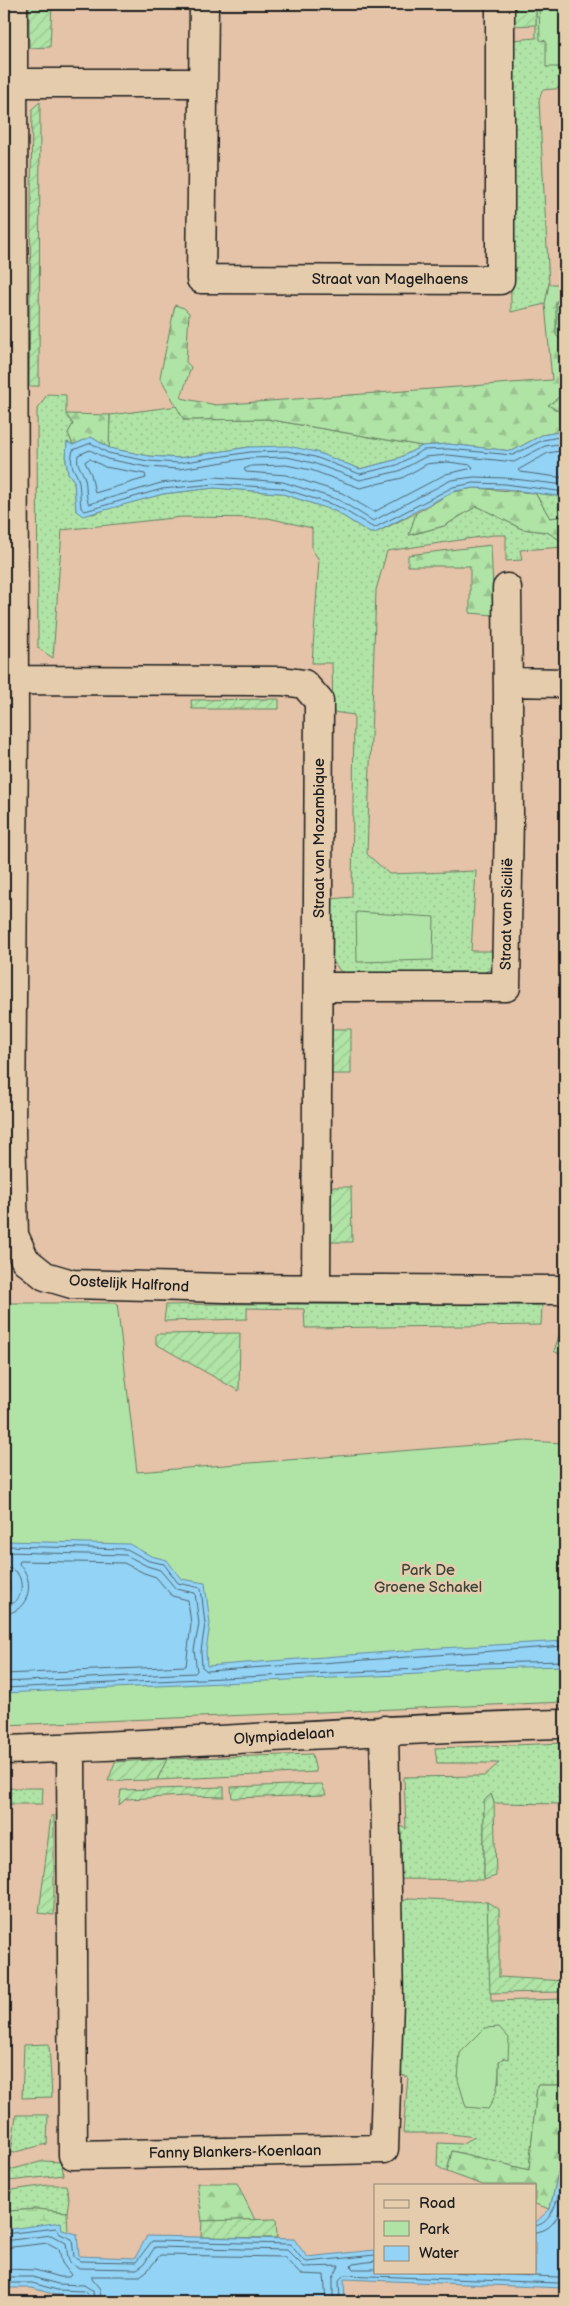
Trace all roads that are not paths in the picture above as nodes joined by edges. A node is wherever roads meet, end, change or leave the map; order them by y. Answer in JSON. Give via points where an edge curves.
{"nodes":[{"id":1,"x":13,"y":4,"type":"edge"},
{"id":2,"x":204,"y":4,"type":"edge"},
{"id":3,"x":500,"y":4,"type":"edge"},
{"id":4,"x":13,"y":83,"type":"junction"},
{"id":5,"x":203,"y":83,"type":"junction"},
{"id":6,"x":507,"y":588,"type":"dead end"},
{"id":7,"x":9,"y":636,"type":"edge"},
{"id":8,"x":14,"y":680,"type":"junction"},
{"id":9,"x":508,"y":682,"type":"junction"},
{"id":10,"x":565,"y":683,"type":"edge"},
{"id":11,"x":318,"y":987,"type":"junction"},
{"id":12,"x":316,"y":1288,"type":"junction"},
{"id":13,"x":565,"y":1290,"type":"edge"},
{"id":14,"x":565,"y":1724,"type":"edge"},
{"id":15,"x":384,"y":1730,"type":"junction"},
{"id":16,"x":72,"y":1748,"type":"junction"},
{"id":17,"x":4,"y":1750,"type":"edge"}],
"edges":[{"from":1,"to":4,"type":"street","name":"Oostelijk Halfrond"},
{"from":2,"to":5,"type":"street","name":"Straat van Magelhaens"},
{"from":3,"to":5,"type":"street","name":"Straat van Magelhaens","via":[[500,280],[201,279]]},
{"from":4,"to":5,"type":"street"},
{"from":4,"to":7,"type":"street","name":"Oostelijk Halfrond"},
{"from":6,"to":9,"type":"street","name":"Straat van Sicilië"},
{"from":7,"to":8,"type":"street","name":"Oostelijk Halfrond"},
{"from":8,"to":11,"type":"street","name":"Straat van Mozambique","via":[[262,680],[304,684],[319,701]]},
{"from":8,"to":12,"type":"street","name":"Oostelijk Halfrond","via":[[11,1132],[14,1235],[26,1260],[44,1276],[72,1284]]},
{"from":9,"to":10,"type":"street"},
{"from":9,"to":11,"type":"street","name":"Straat van Sicilië","via":[[506,987]]},
{"from":11,"to":12,"type":"street","name":"Straat van Mozambique"},
{"from":12,"to":13,"type":"street","name":"Oostelijk Halfrond"},
{"from":14,"to":15,"type":"street","name":"Olympiadelaan"},
{"from":15,"to":16,"type":"street","name":"Olympiadelaan"},
{"from":15,"to":16,"type":"street","name":"Fanny Blankers-Koenlaan","via":[[389,2002],[384,2149],[73,2155]]},
{"from":16,"to":17,"type":"street","name":"Olympiadelaan"}]}
